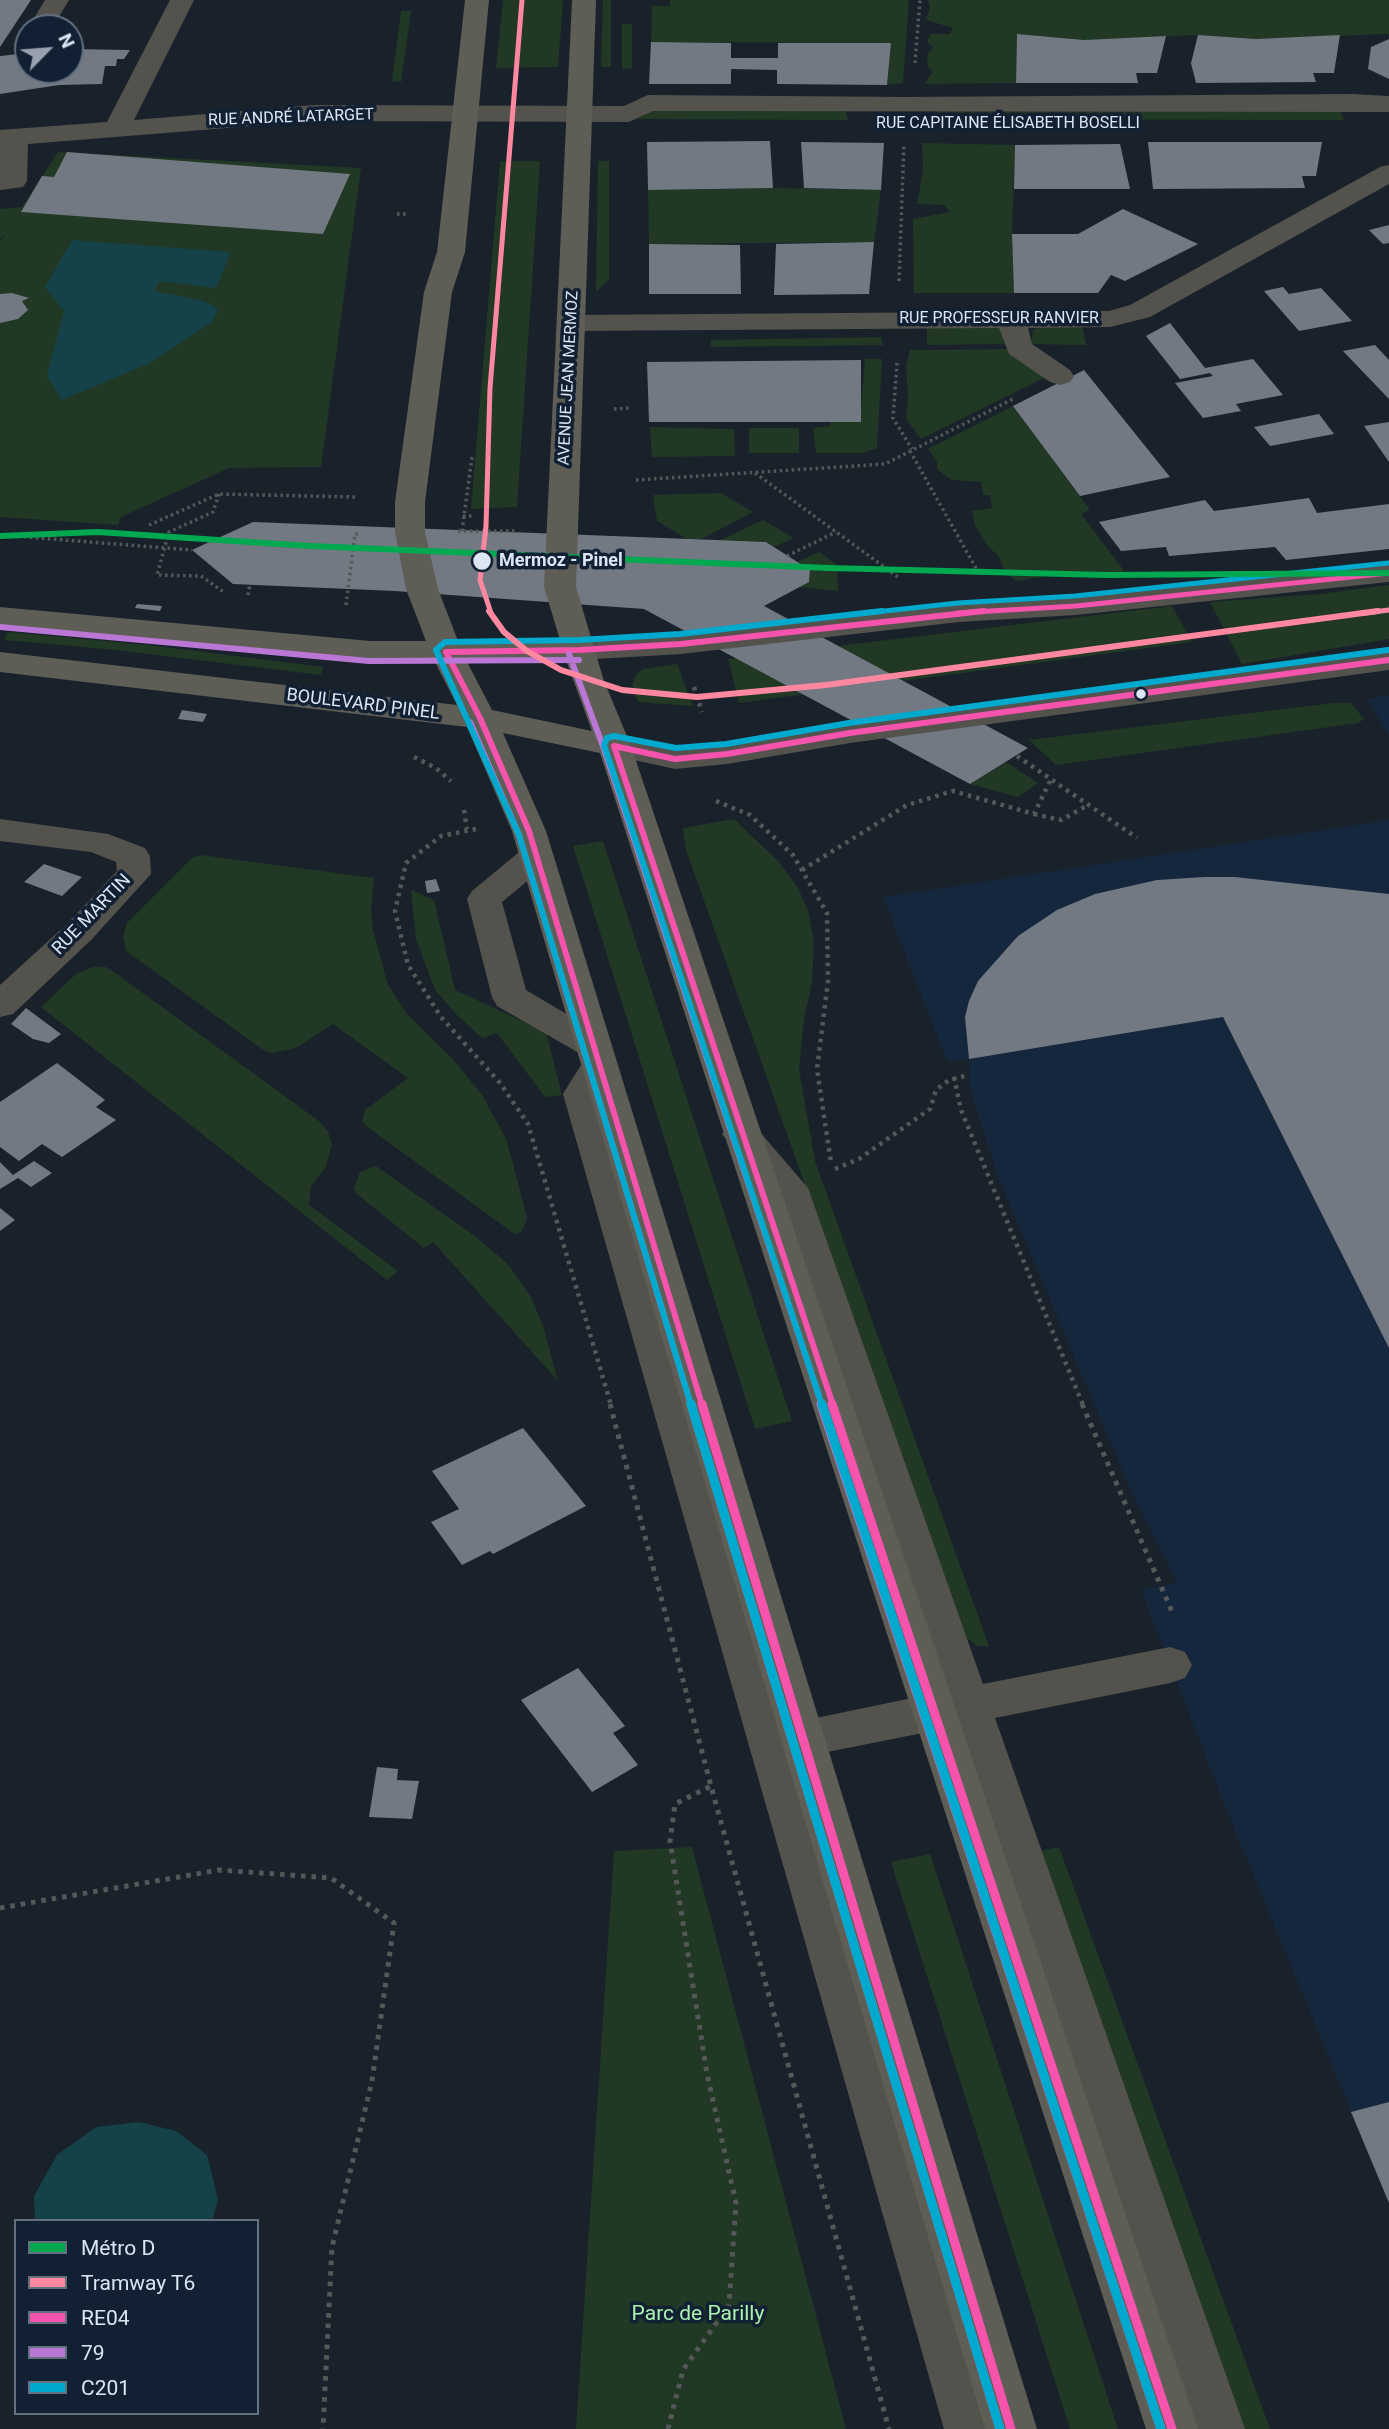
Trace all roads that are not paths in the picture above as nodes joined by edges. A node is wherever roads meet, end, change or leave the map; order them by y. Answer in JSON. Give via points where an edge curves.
{"nodes":[{"id":1,"x":182,"y":0,"type":"edge"},
{"id":2,"x":477,"y":0,"type":"edge"},
{"id":3,"x":584,"y":0,"type":"edge"},
{"id":4,"x":1389,"y":104,"type":"edge"},
{"id":5,"x":465,"y":114,"type":"junction"},
{"id":6,"x":579,"y":115,"type":"junction"},
{"id":7,"x":905,"y":115,"type":"junction"},
{"id":8,"x":1389,"y":119,"type":"edge"},
{"id":9,"x":117,"y":128,"type":"junction"},
{"id":10,"x":8,"y":137,"type":"edge"},
{"id":11,"x":1389,"y":173,"type":"edge"},
{"id":12,"x":0,"y":182,"type":"edge"},
{"id":13,"x":1011,"y":319,"type":"junction"},
{"id":14,"x":572,"y":323,"type":"junction"},
{"id":15,"x":1060,"y":376,"type":"dead end"},
{"id":16,"x":1389,"y":573,"type":"edge"},
{"id":17,"x":0,"y":616,"type":"edge"},
{"id":18,"x":579,"y":650,"type":"junction"},
{"id":19,"x":446,"y":652,"type":"junction"},
{"id":20,"x":1389,"y":660,"type":"edge"},
{"id":21,"x":0,"y":662,"type":"edge"},
{"id":22,"x":480,"y":718,"type":"junction"},
{"id":23,"x":614,"y":746,"type":"junction"},
{"id":24,"x":0,"y":830,"type":"edge"},
{"id":25,"x":536,"y":856,"type":"junction"},
{"id":26,"x":0,"y":1005,"type":"edge"},
{"id":27,"x":597,"y":1056,"type":"junction"},
{"id":28,"x":1170,"y":1665,"type":"dead end"},
{"id":29,"x":950,"y":1709,"type":"junction"},
{"id":30,"x":802,"y":1738,"type":"junction"},
{"id":31,"x":970,"y":2429,"type":"edge"},
{"id":32,"x":1011,"y":2429,"type":"edge"},
{"id":33,"x":1172,"y":2429,"type":"edge"},
{"id":34,"x":1219,"y":2429,"type":"edge"}],
"edges":[{"from":1,"to":9,"type":"street"},
{"from":2,"to":5,"type":"main road"},
{"from":3,"to":6,"type":"main road","name":"AVENUE JEAN MERMOZ"},
{"from":4,"to":7,"type":"street","name":"RUE CAPITAINE ÉLISABETH BOSELLI"},
{"from":5,"to":6,"type":"street","name":"RUE ANDRÉ LATARGET"},
{"from":5,"to":9,"type":"street","name":"RUE ANDRÉ LATARGET","via":[[314,113]]},
{"from":5,"to":19,"type":"main road","via":[[451,252],[438,292],[410,517],[422,589]]},
{"from":6,"to":7,"type":"street","name":"RUE CAPITAINE ÉLISABETH BOSELLI","via":[[629,114],[646,125]]},
{"from":6,"to":14,"type":"main road","name":"AVENUE JEAN MERMOZ"},
{"from":7,"to":8,"type":"street","name":"RUE CAPITAINE ÉLISABETH BOSELLI","via":[[1358,123]]},
{"from":9,"to":10,"type":"street","name":"RUE ANDRÉ LATARGET"},
{"from":10,"to":12,"type":"street","via":[[14,181]]},
{"from":11,"to":13,"type":"street","name":"RUE PROFESSEUR RANVIER","via":[[1140,311],[1110,319]]},
{"from":13,"to":14,"type":"street","name":"RUE PROFESSEUR RANVIER"},
{"from":13,"to":15,"type":"street","via":[[1019,348]]},
{"from":14,"to":18,"type":"main road","name":"AVENUE JEAN MERMOZ","via":[[560,587]]},
{"from":16,"to":18,"type":"street","via":[[1076,606],[959,613],[681,645]]},
{"from":17,"to":19,"type":"main road","via":[[348,649]]},
{"from":18,"to":19,"type":"main road"},
{"from":18,"to":23,"type":"main road","name":"AVENUE JEAN MERMOZ"},
{"from":19,"to":22,"type":"main road"},
{"from":20,"to":23,"type":"street","name":"BOULEVARD PINEL","via":[[863,731],[727,754],[676,759]]},
{"from":21,"to":22,"type":"main road","name":"BOULEVARD PINEL"},
{"from":22,"to":23,"type":"main road","name":"BOULEVARD PINEL"},
{"from":22,"to":25,"type":"main road","via":[[530,831]]},
{"from":23,"to":29,"type":"main road","name":"AVENUE JEAN MERMOZ","via":[[741,1134]]},
{"from":24,"to":26,"type":"street","name":"RUE MARTIN","via":[[96,842],[133,856],[134,874]]},
{"from":25,"to":27,"type":"main road"},
{"from":25,"to":27,"type":"street","via":[[484,899],[510,997]]},
{"from":27,"to":30,"type":"main road"},
{"from":27,"to":31,"type":"street","via":[[582,1094]]},
{"from":28,"to":29,"type":"street"},
{"from":29,"to":30,"type":"street"},
{"from":29,"to":33,"type":"main road","name":"AVENUE JEAN MERMOZ"},
{"from":29,"to":34,"type":"street"},
{"from":30,"to":32,"type":"main road"}]}
